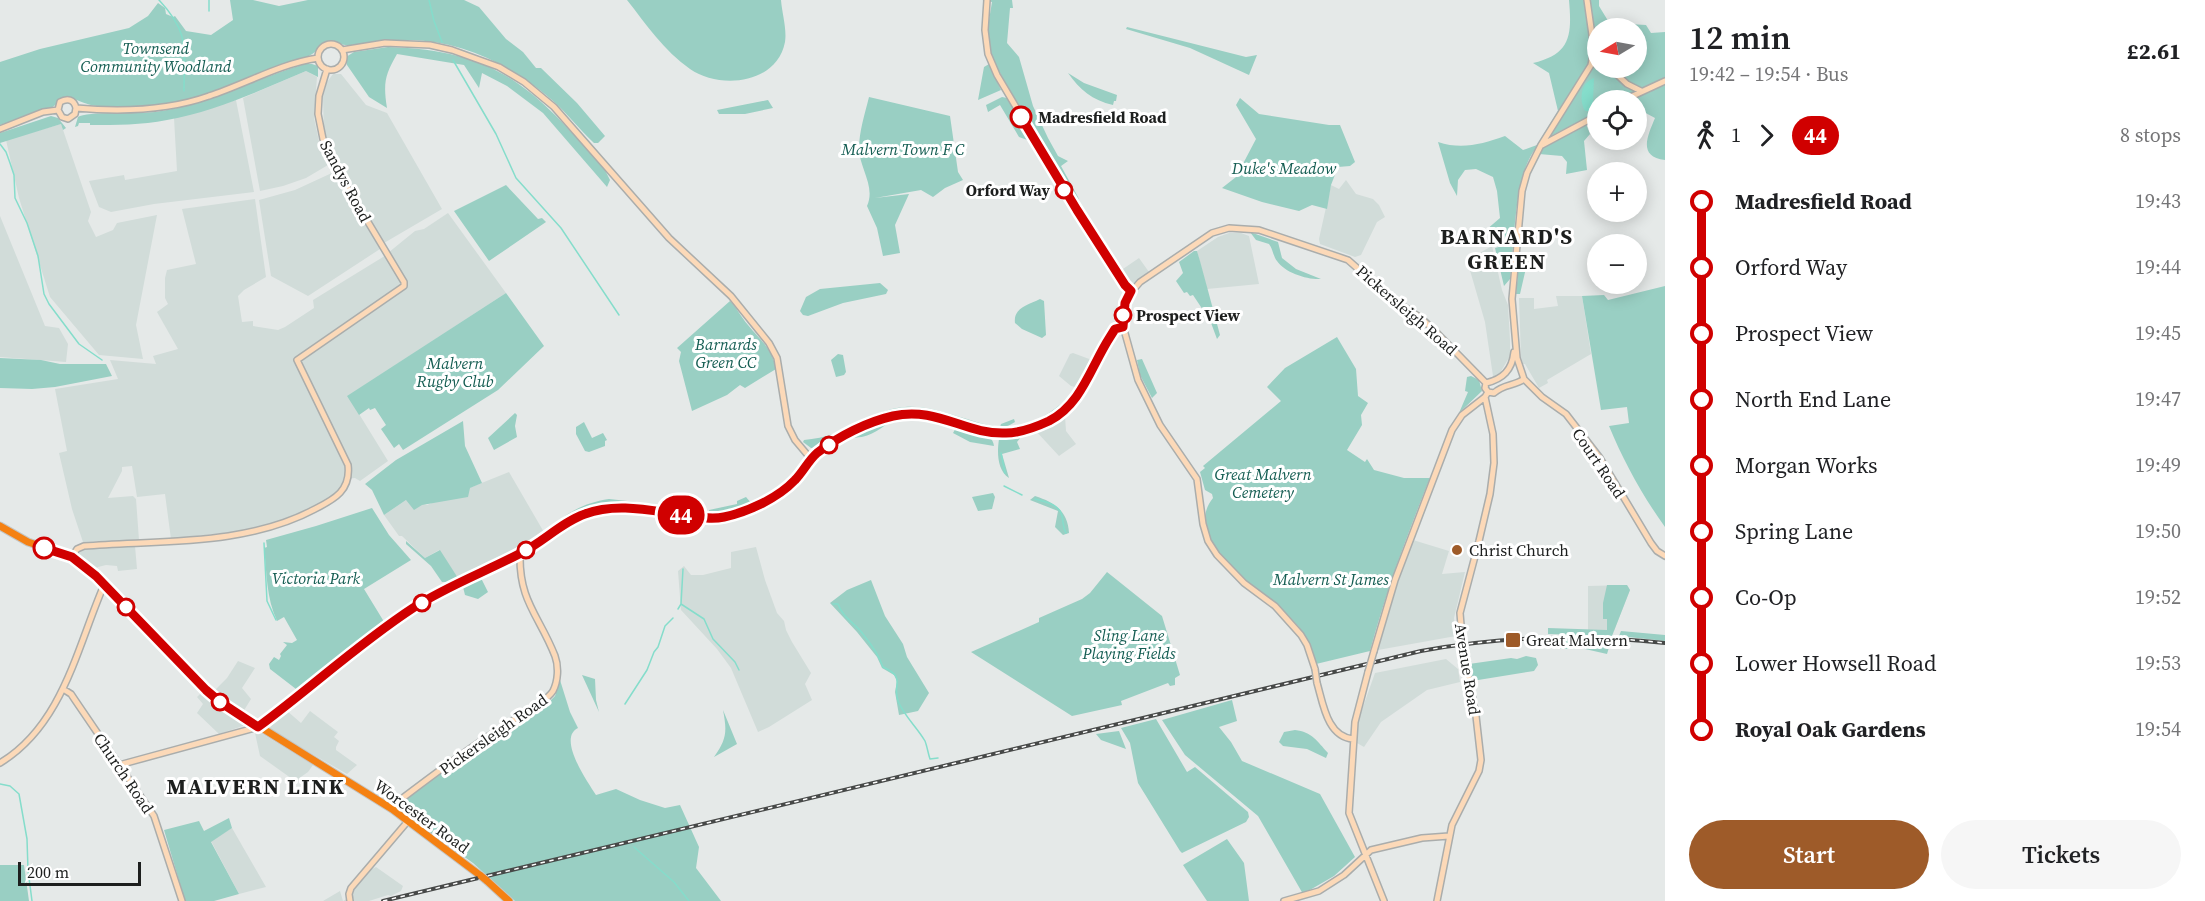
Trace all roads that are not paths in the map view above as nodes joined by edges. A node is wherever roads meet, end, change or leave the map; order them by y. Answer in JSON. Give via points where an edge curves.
{"nodes":[{"id":1,"x":987,"y":0,"type":"edge"},
{"id":2,"x":1587,"y":0,"type":"edge"},
{"id":3,"x":1590,"y":18,"type":"edge"},
{"id":4,"x":342,"y":50,"type":"junction"},
{"id":5,"x":318,"y":57,"type":"junction"},
{"id":6,"x":327,"y":69,"type":"junction"},
{"id":7,"x":1587,"y":71,"type":"edge"},
{"id":8,"x":1621,"y":78,"type":"edge"},
{"id":9,"x":1665,"y":81,"type":"edge"},
{"id":10,"x":1639,"y":90,"type":"edge"},
{"id":11,"x":1643,"y":90,"type":"edge"},
{"id":12,"x":76,"y":108,"type":"junction"},
{"id":13,"x":58,"y":110,"type":"junction"},
{"id":14,"x":1587,"y":121,"type":"edge"},
{"id":15,"x":0,"y":129,"type":"edge"},
{"id":16,"x":1541,"y":145,"type":"junction"},
{"id":17,"x":1131,"y":291,"type":"junction"},
{"id":18,"x":1123,"y":327,"type":"junction"},
{"id":19,"x":1515,"y":335,"type":"junction"},
{"id":20,"x":1510,"y":366,"type":"junction"},
{"id":21,"x":1522,"y":371,"type":"junction"},
{"id":22,"x":1524,"y":379,"type":"junction"},
{"id":23,"x":1486,"y":383,"type":"junction"},
{"id":24,"x":1486,"y":395,"type":"junction"},
{"id":25,"x":811,"y":459,"type":"junction"},
{"id":26,"x":0,"y":526,"type":"edge"},
{"id":27,"x":520,"y":554,"type":"junction"},
{"id":28,"x":1665,"y":556,"type":"edge"},
{"id":29,"x":72,"y":557,"type":"junction"},
{"id":30,"x":104,"y":585,"type":"junction"},
{"id":31,"x":63,"y":689,"type":"junction"},
{"id":32,"x":258,"y":727,"type":"junction"},
{"id":33,"x":1353,"y":739,"type":"junction"},
{"id":34,"x":0,"y":763,"type":"edge"},
{"id":35,"x":119,"y":765,"type":"junction"},
{"id":36,"x":392,"y":809,"type":"junction"},
{"id":37,"x":408,"y":821,"type":"junction"},
{"id":38,"x":1449,"y":836,"type":"junction"},
{"id":39,"x":1367,"y":855,"type":"junction"},
{"id":40,"x":350,"y":899,"type":"edge"},
{"id":41,"x":182,"y":901,"type":"edge"},
{"id":42,"x":509,"y":901,"type":"edge"},
{"id":43,"x":1284,"y":901,"type":"edge"},
{"id":44,"x":1384,"y":901,"type":"edge"},
{"id":45,"x":1437,"y":901,"type":"edge"}],
"edges":[{"from":1,"to":17,"type":"street","via":[[986,42],[997,75],[1077,210]]},
{"from":2,"to":3,"type":"street"},
{"from":4,"to":5,"type":"street","via":[[327,44]]},
{"from":4,"to":6,"type":"street","via":[[340,65]]},
{"from":4,"to":25,"type":"street","via":[[406,43],[473,56],[524,82],[554,107],[669,238],[731,296],[769,343],[777,358],[788,426]]},
{"from":5,"to":6,"type":"street"},
{"from":5,"to":12,"type":"street","via":[[174,106]]},
{"from":6,"to":29,"type":"street","name":"Sandys Road","via":[[318,108],[321,136],[335,167],[404,282],[404,286],[297,360],[348,465],[342,493],[304,516],[262,529],[183,541],[84,546]]},
{"from":7,"to":16,"type":"street"},
{"from":8,"to":10,"type":"street"},
{"from":9,"to":11,"type":"street"},
{"from":12,"to":13,"type":"street","via":[[72,101],[64,100]]},
{"from":12,"to":13,"type":"street","via":[[68,119]]},
{"from":13,"to":15,"type":"street"},
{"from":14,"to":16,"type":"street"},
{"from":16,"to":19,"type":"street","via":[[1522,191],[1512,289]]},
{"from":17,"to":18,"type":"street","via":[[1125,303]]},
{"from":17,"to":23,"type":"street","name":"Pickersleigh Road","via":[[1212,233],[1229,228],[1259,230],[1348,260],[1438,333]]},
{"from":18,"to":25,"type":"street","via":[[1115,329],[1075,400],[1064,412],[1037,426],[1006,434],[933,415],[895,415],[851,432]]},
{"from":18,"to":33,"type":"street","bridge":true,"via":[[1138,380],[1166,433],[1197,478],[1205,533],[1212,549],[1301,635],[1310,651],[1323,710],[1332,726]]},
{"from":19,"to":20,"type":"street"},
{"from":19,"to":21,"type":"street"},
{"from":20,"to":21,"type":"street","via":[[1516,365]]},
{"from":20,"to":23,"type":"street","via":[[1501,378]]},
{"from":21,"to":22,"type":"street"},
{"from":22,"to":24,"type":"street"},
{"from":22,"to":28,"type":"street","name":"Court Road","via":[[1566,414],[1600,458],[1651,543]]},
{"from":23,"to":24,"type":"street","name":"Avenue Road"},
{"from":24,"to":33,"type":"street","bridge":true,"via":[[1462,415],[1452,430],[1395,580]]},
{"from":24,"to":38,"type":"street","name":"Avenue Road","bridge":true,"via":[[1494,464],[1460,613],[1481,760]]},
{"from":25,"to":27,"type":"street","via":[[794,481],[746,511],[715,519],[626,508],[601,509],[582,514]]},
{"from":26,"to":29,"type":"highway","name":"Worcester Road","via":[[28,542]]},
{"from":27,"to":32,"type":"street","via":[[414,608]]},
{"from":27,"to":36,"type":"street","name":"Pickersleigh Road","via":[[524,594],[557,663],[553,691]]},
{"from":29,"to":30,"type":"highway","name":"Worcester Road"},
{"from":30,"to":31,"type":"street"},
{"from":30,"to":32,"type":"highway","name":"Worcester Road","via":[[206,690]]},
{"from":31,"to":34,"type":"street","via":[[30,739]]},
{"from":31,"to":35,"type":"street","name":"Church Road","via":[[71,694]]},
{"from":32,"to":35,"type":"street"},
{"from":32,"to":36,"type":"highway","name":"Worcester Road"},
{"from":33,"to":39,"type":"street","via":[[1348,813]]},
{"from":35,"to":41,"type":"street","name":"Church Road","via":[[155,820]]},
{"from":36,"to":37,"type":"highway","name":"Worcester Road"},
{"from":37,"to":40,"type":"street","via":[[351,888]]},
{"from":37,"to":42,"type":"highway","name":"Worcester Road"},
{"from":38,"to":39,"type":"street","via":[[1382,846]]},
{"from":38,"to":45,"type":"street","name":"Avenue Road"},
{"from":39,"to":43,"type":"street","via":[[1320,891]]},
{"from":39,"to":44,"type":"street"}]}
